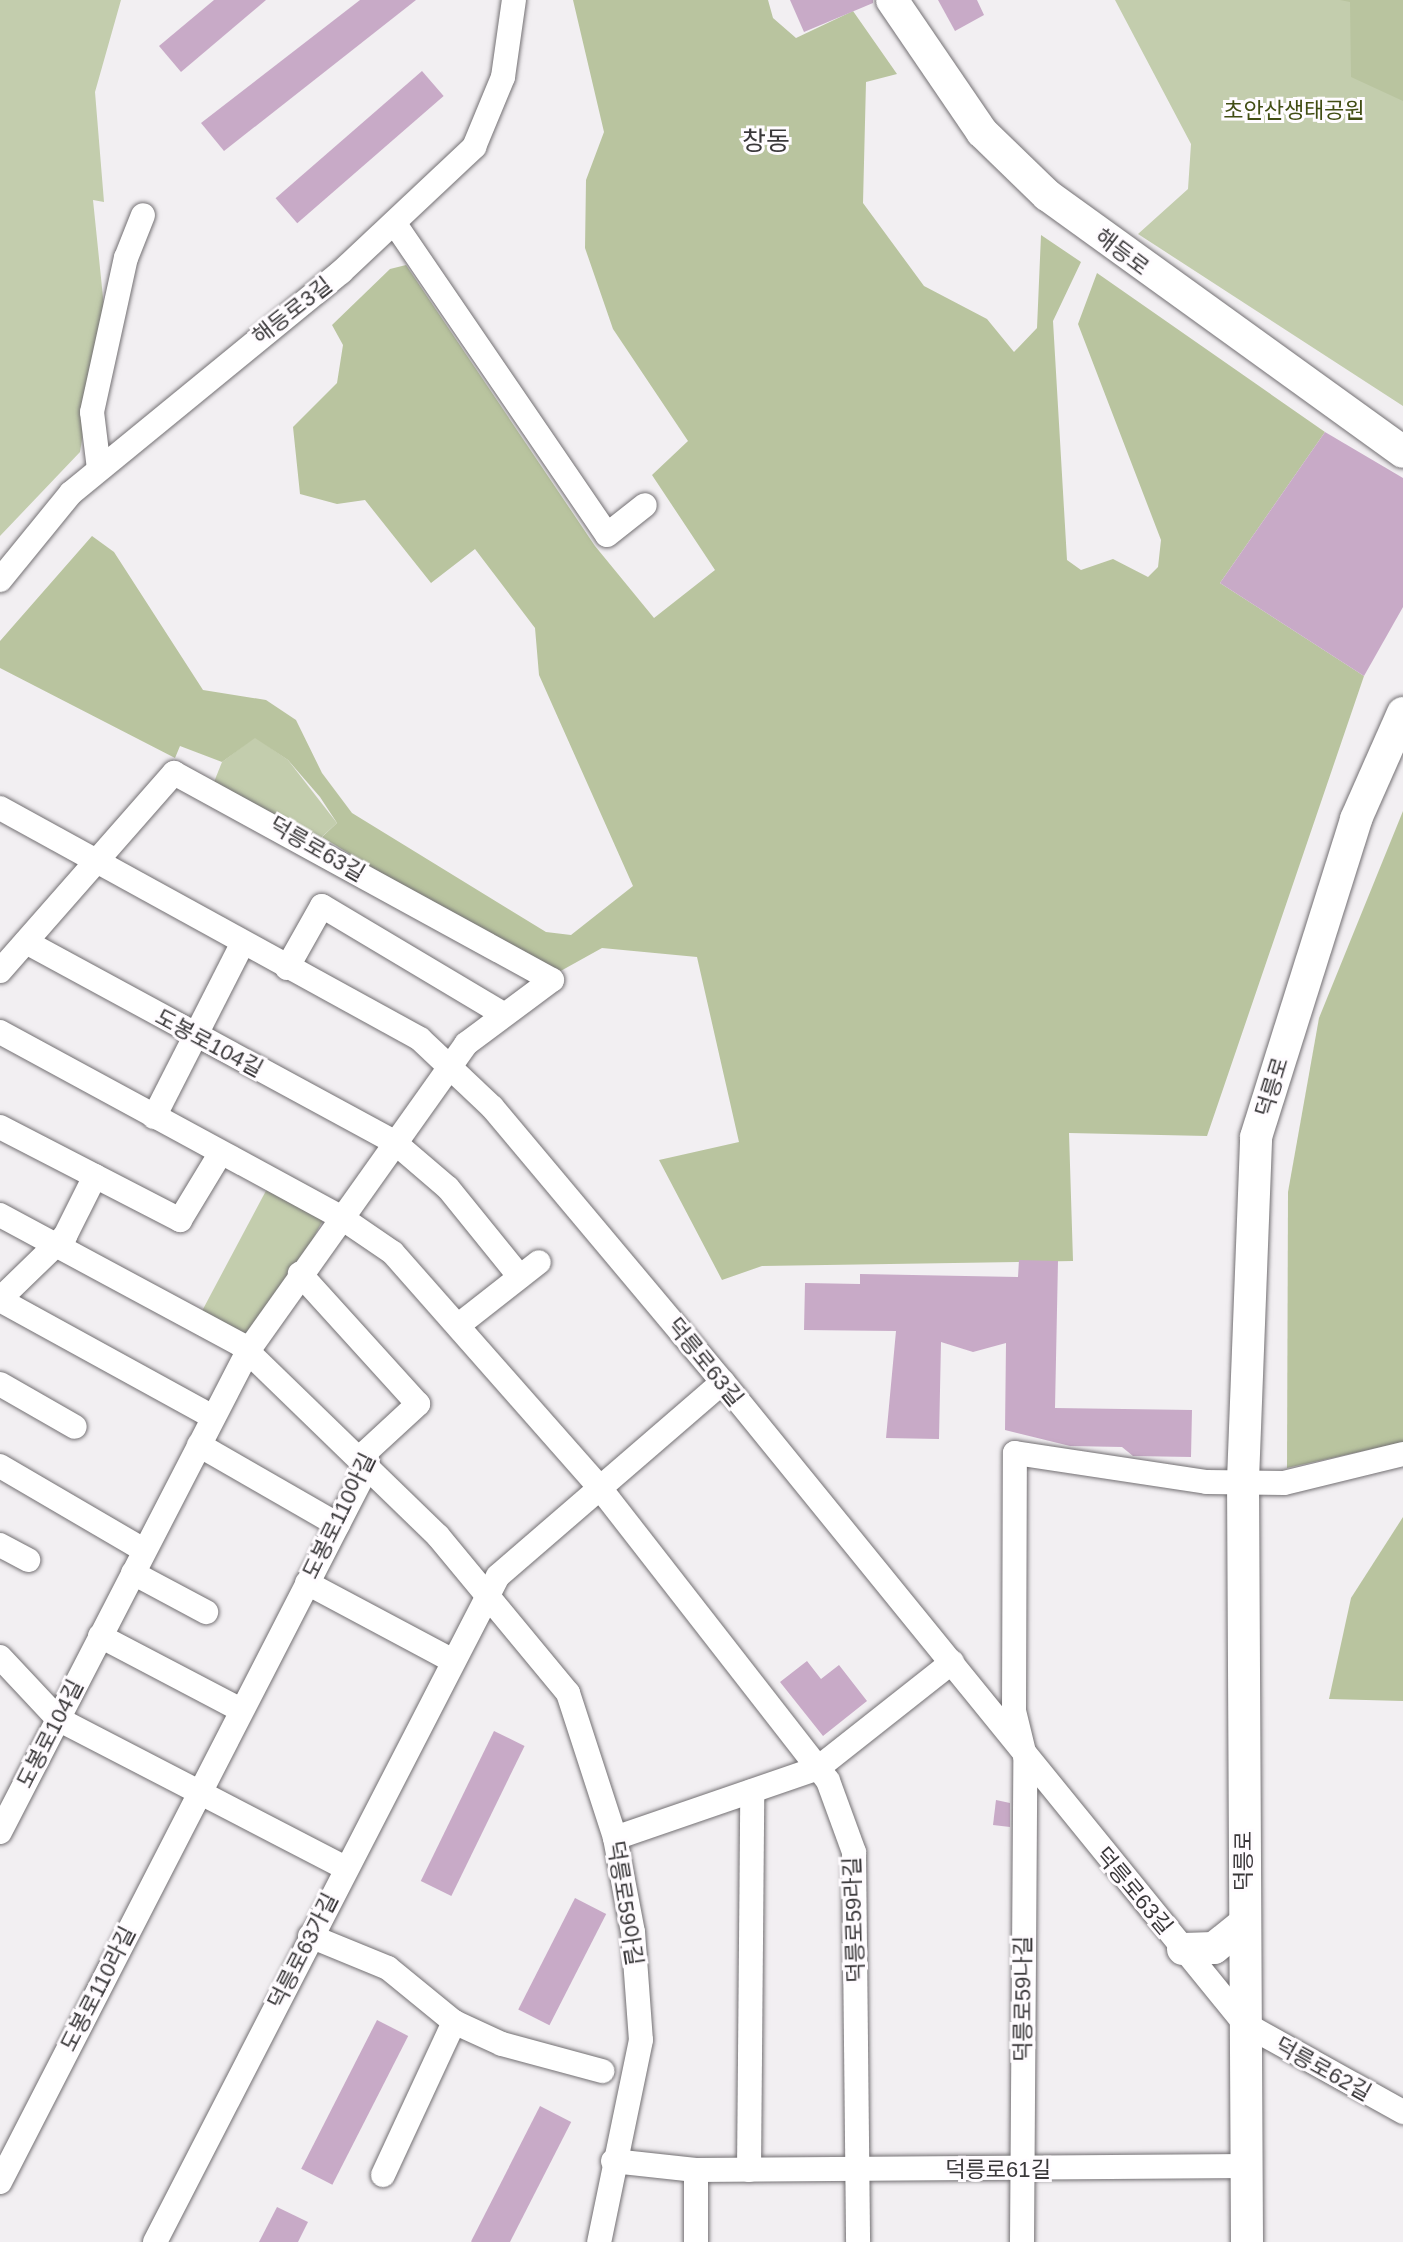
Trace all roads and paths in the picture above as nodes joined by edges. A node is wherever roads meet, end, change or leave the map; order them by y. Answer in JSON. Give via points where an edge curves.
{"nodes":[{"id":1,"x":514,"y":0,"type":"edge"},
{"id":2,"x":892,"y":0,"type":"edge"},
{"id":3,"x":143,"y":215,"type":"dead end"},
{"id":4,"x":395,"y":224,"type":"junction"},
{"id":5,"x":1403,"y":452,"type":"edge"},
{"id":6,"x":99,"y":469,"type":"junction"},
{"id":7,"x":645,"y":505,"type":"dead end"},
{"id":8,"x":0,"y":580,"type":"edge"},
{"id":9,"x":1403,"y":713,"type":"edge"},
{"id":10,"x":0,"y":808,"type":"edge"},
{"id":11,"x":97,"y":863,"type":"junction"},
{"id":12,"x":26,"y":942,"type":"junction"},
{"id":13,"x":242,"y":944,"type":"junction"},
{"id":14,"x":2,"y":965,"type":"edge"},
{"id":15,"x":287,"y":968,"type":"junction"},
{"id":16,"x":503,"y":1014,"type":"junction"},
{"id":17,"x":0,"y":1032,"type":"edge"},
{"id":18,"x":195,"y":1036,"type":"junction"},
{"id":19,"x":450,"y":1069,"type":"junction"},
{"id":20,"x":154,"y":1117,"type":"junction"},
{"id":21,"x":0,"y":1127,"type":"edge"},
{"id":22,"x":393,"y":1141,"type":"junction"},
{"id":23,"x":220,"y":1154,"type":"junction"},
{"id":24,"x":95,"y":1176,"type":"junction"},
{"id":25,"x":0,"y":1215,"type":"edge"},
{"id":26,"x":339,"y":1216,"type":"junction"},
{"id":27,"x":57,"y":1248,"type":"junction"},
{"id":28,"x":539,"y":1262,"type":"dead end"},
{"id":29,"x":300,"y":1274,"type":"junction"},
{"id":30,"x":520,"y":1277,"type":"junction"},
{"id":31,"x":0,"y":1300,"type":"edge"},
{"id":32,"x":460,"y":1324,"type":"junction"},
{"id":33,"x":248,"y":1351,"type":"junction"},
{"id":34,"x":723,"y":1382,"type":"junction"},
{"id":35,"x":0,"y":1384,"type":"edge"},
{"id":36,"x":213,"y":1417,"type":"junction"},
{"id":37,"x":75,"y":1427,"type":"dead end"},
{"id":38,"x":199,"y":1445,"type":"junction"},
{"id":39,"x":1403,"y":1454,"type":"edge"},
{"id":40,"x":0,"y":1466,"type":"edge"},
{"id":41,"x":368,"y":1466,"type":"junction"},
{"id":42,"x":1243,"y":1480,"type":"junction"},
{"id":43,"x":600,"y":1488,"type":"junction"},
{"id":44,"x":338,"y":1525,"type":"junction"},
{"id":45,"x":0,"y":1545,"type":"edge"},
{"id":46,"x":144,"y":1550,"type":"junction"},
{"id":47,"x":28,"y":1560,"type":"dead end"},
{"id":48,"x":133,"y":1573,"type":"junction"},
{"id":49,"x":307,"y":1583,"type":"junction"},
{"id":50,"x":488,"y":1595,"type":"junction"},
{"id":51,"x":206,"y":1612,"type":"dead end"},
{"id":52,"x":100,"y":1636,"type":"junction"},
{"id":53,"x":453,"y":1661,"type":"junction"},
{"id":54,"x":952,"y":1662,"type":"junction"},
{"id":55,"x":4,"y":1670,"type":"edge"},
{"id":56,"x":241,"y":1710,"type":"junction"},
{"id":57,"x":58,"y":1719,"type":"junction"},
{"id":58,"x":1025,"y":1756,"type":"junction"},
{"id":59,"x":818,"y":1768,"type":"junction"},
{"id":60,"x":752,"y":1791,"type":"junction"},
{"id":61,"x":196,"y":1796,"type":"junction"},
{"id":62,"x":0,"y":1832,"type":"edge"},
{"id":63,"x":615,"y":1838,"type":"junction"},
{"id":64,"x":345,"y":1868,"type":"junction"},
{"id":65,"x":1244,"y":1924,"type":"junction"},
{"id":66,"x":310,"y":1936,"type":"junction"},
{"id":67,"x":1183,"y":1949,"type":"junction"},
{"id":68,"x":454,"y":2022,"type":"junction"},
{"id":69,"x":1245,"y":2024,"type":"junction"},
{"id":70,"x":602,"y":2071,"type":"dead end"},
{"id":71,"x":1403,"y":2112,"type":"edge"},
{"id":72,"x":613,"y":2161,"type":"junction"},
{"id":73,"x":1246,"y":2166,"type":"junction"},
{"id":74,"x":696,"y":2170,"type":"junction"},
{"id":75,"x":749,"y":2170,"type":"junction"},
{"id":76,"x":858,"y":2170,"type":"junction"},
{"id":77,"x":1022,"y":2170,"type":"junction"},
{"id":78,"x":383,"y":2175,"type":"dead end"},
{"id":79,"x":0,"y":2182,"type":"edge"},
{"id":80,"x":155,"y":2242,"type":"edge"},
{"id":81,"x":599,"y":2242,"type":"edge"},
{"id":82,"x":696,"y":2242,"type":"edge"},
{"id":83,"x":858,"y":2242,"type":"edge"},
{"id":84,"x":1022,"y":2242,"type":"edge"},
{"id":85,"x":1247,"y":2242,"type":"edge"}],
"edges":[{"from":1,"to":4,"type":"street","name":"해등로3길","via":[[503,77],[483,131]]},
{"from":2,"to":5,"type":"main road","name":"해등로","via":[[982,132],[1047,195]]},
{"from":3,"to":6,"type":"street","via":[[126,258],[92,412]]},
{"from":4,"to":6,"type":"street","name":"해등로3길"},
{"from":4,"to":7,"type":"street","via":[[607,535]]},
{"from":6,"to":8,"type":"street","name":"해등로3길"},
{"from":9,"to":42,"type":"main road","name":"덕릉로","via":[[1356,819],[1256,1137]]},
{"from":10,"to":11,"type":"street","name":"덕릉로63길"},
{"from":11,"to":12,"type":"street"},
{"from":11,"to":13,"type":"street","name":"덕릉로63길"},
{"from":11,"to":16,"type":"street","name":"덕릉로63길","via":[[174,773],[552,980]]},
{"from":12,"to":14,"type":"street"},
{"from":12,"to":18,"type":"street","name":"도봉로104길"},
{"from":13,"to":15,"type":"street","name":"덕릉로63길"},
{"from":13,"to":18,"type":"street"},
{"from":15,"to":16,"type":"street","via":[[322,906]]},
{"from":15,"to":19,"type":"street","name":"덕릉로63길","via":[[420,1039]]},
{"from":16,"to":19,"type":"street","name":"덕릉로63길","via":[[466,1044]]},
{"from":17,"to":20,"type":"street"},
{"from":18,"to":20,"type":"street"},
{"from":18,"to":22,"type":"street","name":"도봉로104길"},
{"from":19,"to":22,"type":"street","name":"도봉로104길"},
{"from":19,"to":34,"type":"street","name":"덕릉로63길","via":[[492,1107]]},
{"from":20,"to":23,"type":"street"},
{"from":21,"to":24,"type":"street"},
{"from":22,"to":26,"type":"street","name":"도봉로104길"},
{"from":22,"to":30,"type":"street","via":[[448,1188]]},
{"from":23,"to":24,"type":"street","via":[[180,1220]]},
{"from":23,"to":26,"type":"street"},
{"from":24,"to":27,"type":"street"},
{"from":25,"to":27,"type":"street"},
{"from":26,"to":29,"type":"street","name":"도봉로104길"},
{"from":26,"to":32,"type":"street","via":[[393,1253]]},
{"from":27,"to":31,"type":"street","via":[[35,1259]]},
{"from":27,"to":33,"type":"street"},
{"from":28,"to":30,"type":"street"},
{"from":29,"to":33,"type":"street","name":"도봉로104길"},
{"from":29,"to":41,"type":"street","name":"도봉로110아길","via":[[418,1404],[366,1452]]},
{"from":30,"to":32,"type":"street"},
{"from":31,"to":36,"type":"street"},
{"from":32,"to":43,"type":"street"},
{"from":33,"to":36,"type":"street","name":"도봉로104길"},
{"from":33,"to":41,"type":"street"},
{"from":34,"to":43,"type":"street","name":"덕릉로63가길"},
{"from":34,"to":54,"type":"street","name":"덕릉로63길"},
{"from":35,"to":37,"type":"street"},
{"from":36,"to":38,"type":"street","name":"도봉로104길"},
{"from":38,"to":44,"type":"street"},
{"from":38,"to":46,"type":"street","name":"도봉로104길"},
{"from":39,"to":42,"type":"street","via":[[1284,1483]]},
{"from":40,"to":46,"type":"street"},
{"from":41,"to":44,"type":"street","name":"도봉로110아길"},
{"from":41,"to":50,"type":"street"},
{"from":42,"to":58,"type":"street","name":"덕릉로63길","via":[[1207,1482],[1015,1453],[1014,1711]]},
{"from":42,"to":65,"type":"main road","name":"덕릉로"},
{"from":43,"to":50,"type":"street","name":"덕릉로63가길","via":[[498,1576]]},
{"from":43,"to":59,"type":"street","name":"덕릉로59라길"},
{"from":44,"to":49,"type":"street","name":"도봉로110아길"},
{"from":45,"to":47,"type":"street"},
{"from":46,"to":48,"type":"street","name":"도봉로104길"},
{"from":48,"to":51,"type":"street"},
{"from":48,"to":52,"type":"street","name":"도봉로104길"},
{"from":49,"to":53,"type":"street"},
{"from":49,"to":56,"type":"street","name":"도봉로110아길"},
{"from":50,"to":53,"type":"street","name":"덕릉로63가길"},
{"from":50,"to":63,"type":"street","name":"덕릉로59아길","via":[[568,1693]]},
{"from":52,"to":56,"type":"street"},
{"from":52,"to":57,"type":"street","name":"도봉로104길"},
{"from":53,"to":64,"type":"street","name":"덕릉로63가길"},
{"from":54,"to":58,"type":"street","name":"덕릉로63길"},
{"from":54,"to":59,"type":"street"},
{"from":55,"to":57,"type":"street"},
{"from":56,"to":61,"type":"street","name":"도봉로110아길"},
{"from":57,"to":61,"type":"street"},
{"from":57,"to":62,"type":"street","name":"도봉로104길"},
{"from":58,"to":67,"type":"street","name":"덕릉로63길"},
{"from":58,"to":77,"type":"street","name":"덕릉로59나길"},
{"from":59,"to":60,"type":"street"},
{"from":59,"to":76,"type":"street","name":"덕릉로59라길","via":[[854,1852]]},
{"from":60,"to":63,"type":"street"},
{"from":60,"to":75,"type":"street"},
{"from":61,"to":64,"type":"street"},
{"from":61,"to":79,"type":"street","name":"도봉로110라길"},
{"from":63,"to":72,"type":"street","name":"덕릉로59아길","via":[[633,1932],[641,2040]]},
{"from":64,"to":66,"type":"street","name":"덕릉로63가길"},
{"from":65,"to":67,"type":"main road","via":[[1214,1948]]},
{"from":65,"to":69,"type":"main road","name":"덕릉로"},
{"from":66,"to":68,"type":"street","via":[[388,1968]]},
{"from":66,"to":80,"type":"street","name":"덕릉로63가길"},
{"from":67,"to":69,"type":"street","name":"덕릉로63길"},
{"from":68,"to":70,"type":"street","via":[[502,2044]]},
{"from":68,"to":78,"type":"street"},
{"from":69,"to":71,"type":"street","name":"덕릉로62길"},
{"from":69,"to":73,"type":"main road","name":"덕릉로"},
{"from":72,"to":74,"type":"street","name":"덕릉로61길"},
{"from":72,"to":81,"type":"street","name":"덕릉로59아길"},
{"from":73,"to":77,"type":"street","name":"덕릉로61길"},
{"from":73,"to":85,"type":"main road","name":"덕릉로"},
{"from":74,"to":75,"type":"street","name":"덕릉로61길"},
{"from":74,"to":82,"type":"street"},
{"from":75,"to":76,"type":"street","name":"덕릉로61길"},
{"from":76,"to":77,"type":"street","name":"덕릉로61길"},
{"from":76,"to":83,"type":"street","name":"덕릉로59라길"},
{"from":77,"to":84,"type":"street","name":"덕릉로59나길"}]}
